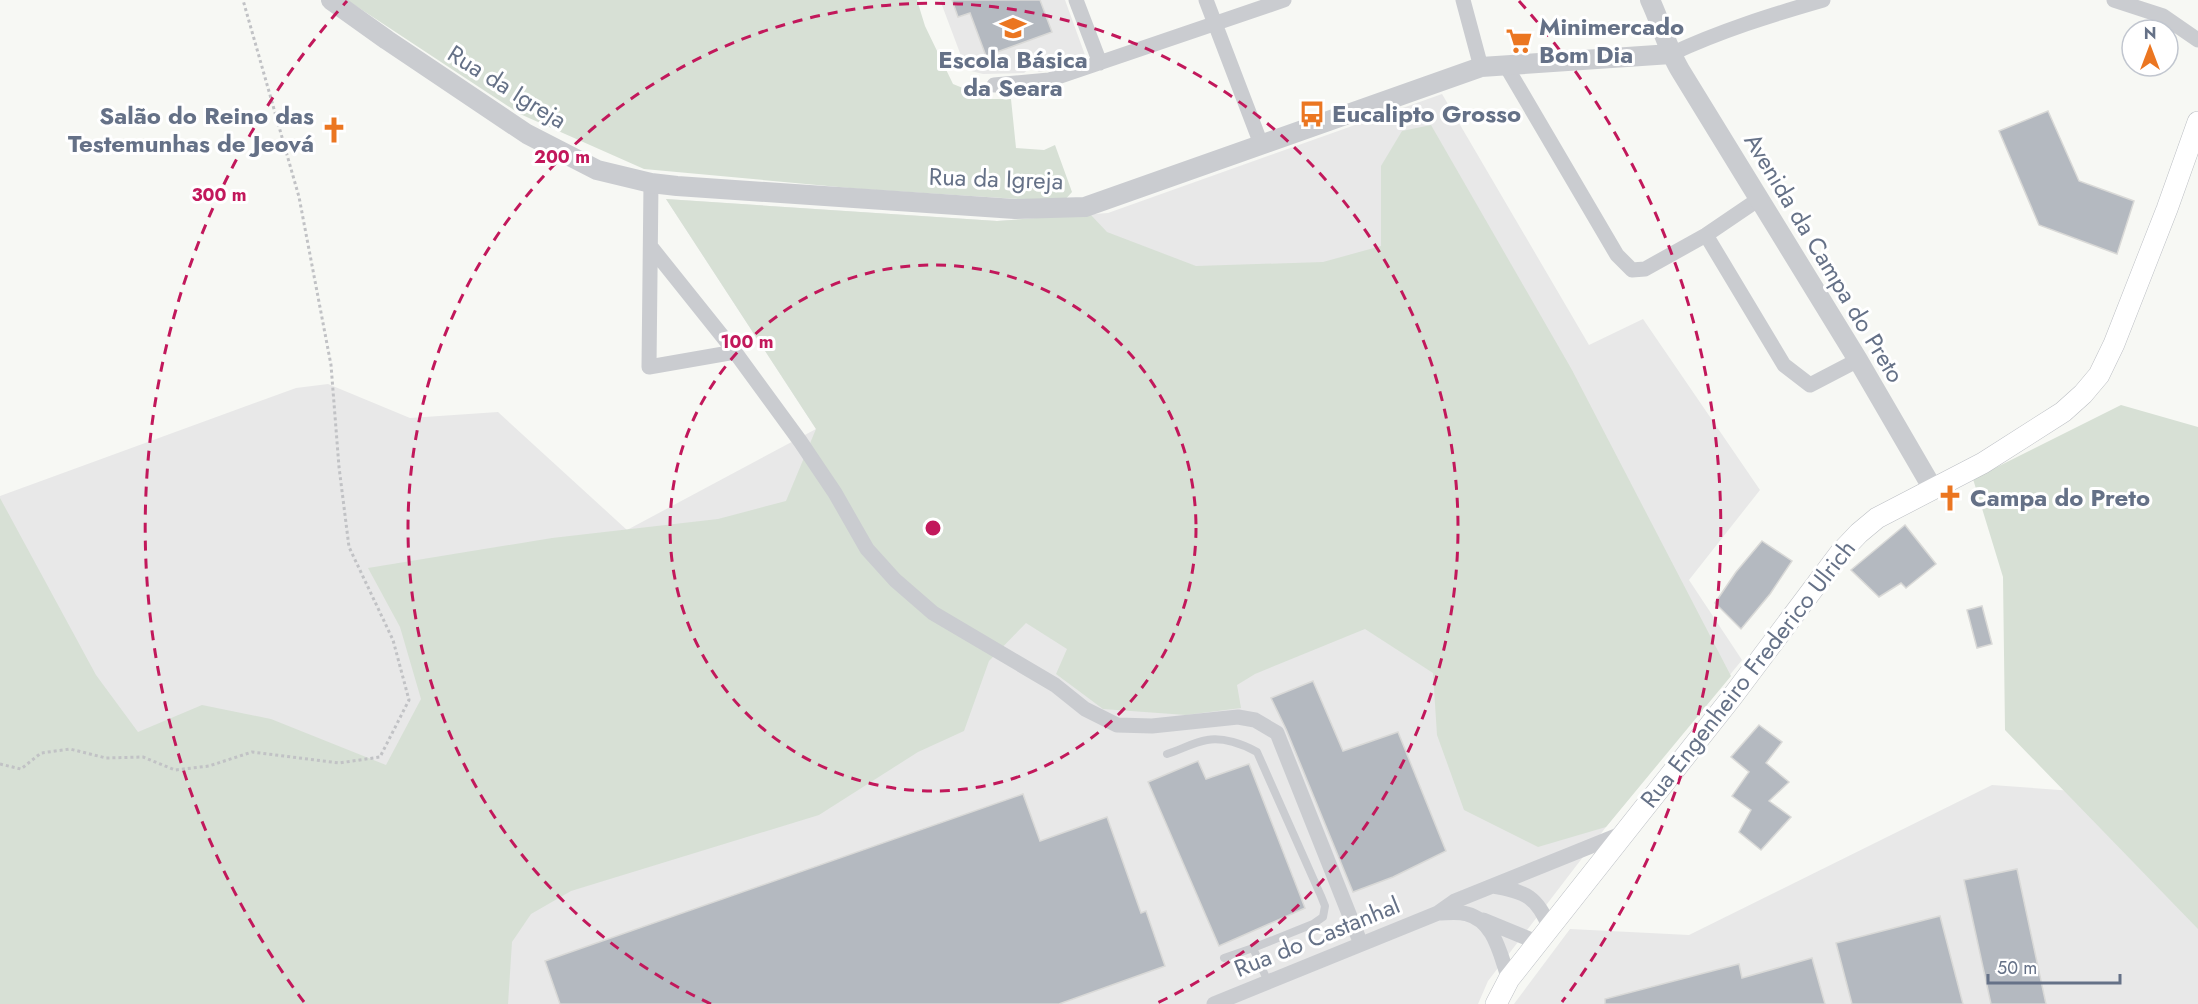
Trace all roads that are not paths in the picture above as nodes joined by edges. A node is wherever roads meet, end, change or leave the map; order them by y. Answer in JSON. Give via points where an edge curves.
{"nodes":[{"id":1,"x":331,"y":0,"type":"edge"},
{"id":2,"x":1076,"y":0,"type":"edge"},
{"id":3,"x":1206,"y":0,"type":"edge"},
{"id":4,"x":1284,"y":0,"type":"edge"},
{"id":5,"x":1463,"y":0,"type":"edge"},
{"id":6,"x":1650,"y":0,"type":"edge"},
{"id":7,"x":1822,"y":0,"type":"edge"},
{"id":8,"x":2114,"y":0,"type":"edge"},
{"id":9,"x":1214,"y":23,"type":"junction"},
{"id":10,"x":2198,"y":40,"type":"edge"},
{"id":11,"x":1671,"y":54,"type":"junction"},
{"id":12,"x":1100,"y":63,"type":"junction"},
{"id":13,"x":1506,"y":66,"type":"junction"},
{"id":14,"x":1481,"y":67,"type":"junction"},
{"id":15,"x":994,"y":85,"type":"dead end"},
{"id":16,"x":2198,"y":122,"type":"edge"},
{"id":17,"x":1261,"y":144,"type":"junction"},
{"id":18,"x":651,"y":183,"type":"junction"},
{"id":19,"x":1759,"y":200,"type":"junction"},
{"id":20,"x":1706,"y":235,"type":"junction"},
{"id":21,"x":651,"y":247,"type":"junction"},
{"id":22,"x":735,"y":352,"type":"junction"},
{"id":23,"x":1858,"y":360,"type":"junction"},
{"id":24,"x":1933,"y":489,"type":"junction"},
{"id":25,"x":1167,"y":754,"type":"dead end"},
{"id":26,"x":1623,"y":833,"type":"junction"},
{"id":27,"x":1492,"y":886,"type":"junction"},
{"id":28,"x":1438,"y":913,"type":"junction"},
{"id":29,"x":1480,"y":919,"type":"junction"},
{"id":30,"x":1544,"y":936,"type":"junction"},
{"id":31,"x":1361,"y":944,"type":"junction"},
{"id":32,"x":1253,"y":948,"type":"junction"},
{"id":33,"x":1224,"y":958,"type":"dead end"},
{"id":34,"x":1509,"y":979,"type":"junction"},
{"id":35,"x":1268,"y":982,"type":"junction"},
{"id":36,"x":1214,"y":1004,"type":"edge"},
{"id":37,"x":1497,"y":1004,"type":"edge"}],
"edges":[{"from":1,"to":18,"type":"street","name":"Rua da Igreja","via":[[527,134],[597,170]]},
{"from":2,"to":12,"type":"street"},
{"from":3,"to":9,"type":"street"},
{"from":4,"to":9,"type":"street"},
{"from":5,"to":14,"type":"street"},
{"from":6,"to":11,"type":"street","name":"Avenida da Campa do Preto"},
{"from":7,"to":11,"type":"street","name":"Rua da Igreja","via":[[1707,37]]},
{"from":8,"to":10,"type":"street","via":[[2163,16]]},
{"from":9,"to":12,"type":"street"},
{"from":9,"to":17,"type":"street"},
{"from":11,"to":13,"type":"street","name":"Rua da Igreja"},
{"from":11,"to":19,"type":"street","name":"Avenida da Campa do Preto"},
{"from":12,"to":15,"type":"street","via":[[1048,80]]},
{"from":13,"to":14,"type":"street","name":"Rua da Igreja"},
{"from":13,"to":20,"type":"street","via":[[1617,255],[1632,270],[1645,269]]},
{"from":14,"to":17,"type":"street","name":"Rua da Igreja"},
{"from":16,"to":24,"type":"main road","name":"Rua Engenheiro Frederico Ulrich","via":[[2099,375],[2063,412],[1983,463]]},
{"from":17,"to":18,"type":"street","name":"Rua da Igreja","via":[[1086,207],[1015,209]]},
{"from":18,"to":21,"type":"street"},
{"from":19,"to":20,"type":"street"},
{"from":19,"to":23,"type":"street","name":"Avenida da Campa do Preto"},
{"from":20,"to":23,"type":"street","via":[[1784,365],[1810,385]]},
{"from":21,"to":22,"type":"street"},
{"from":21,"to":22,"type":"street","via":[[649,367]]},
{"from":22,"to":31,"type":"street","via":[[835,493],[867,549],[933,613],[1117,725],[1152,726],[1238,717],[1254,720],[1277,733]]},
{"from":23,"to":24,"type":"street","name":"Avenida da Campa do Preto"},
{"from":24,"to":26,"type":"main road","name":"Rua Engenheiro Frederico Ulrich","via":[[1877,519],[1840,553]]},
{"from":25,"to":32,"type":"lane","via":[[1207,740],[1223,740],[1257,752],[1325,906],[1323,917],[1313,924]]},
{"from":26,"to":27,"type":"street","name":"Rua do Castanhal"},
{"from":26,"to":30,"type":"main road","name":"Rua Engenheiro Frederico Ulrich"},
{"from":27,"to":28,"type":"street","name":"Rua do Castanhal","via":[[1455,901]]},
{"from":27,"to":30,"type":"street","via":[[1517,890],[1534,900],[1545,917]]},
{"from":28,"to":29,"type":"street","name":"Rua do Castanhal","via":[[1465,913]]},
{"from":28,"to":31,"type":"street","name":"Rua do Castanhal"},
{"from":29,"to":30,"type":"street","name":"Rua do Castanhal"},
{"from":29,"to":34,"type":"street","via":[[1495,937]]},
{"from":30,"to":34,"type":"main road","name":"Rua Engenheiro Frederico Ulrich"},
{"from":31,"to":35,"type":"street","name":"Rua do Castanhal"},
{"from":32,"to":33,"type":"lane"},
{"from":32,"to":35,"type":"lane"},
{"from":34,"to":37,"type":"main road","name":"Rua Engenheiro Frederico Ulrich"},
{"from":35,"to":36,"type":"street","name":"Rua do Castanhal"}]}
